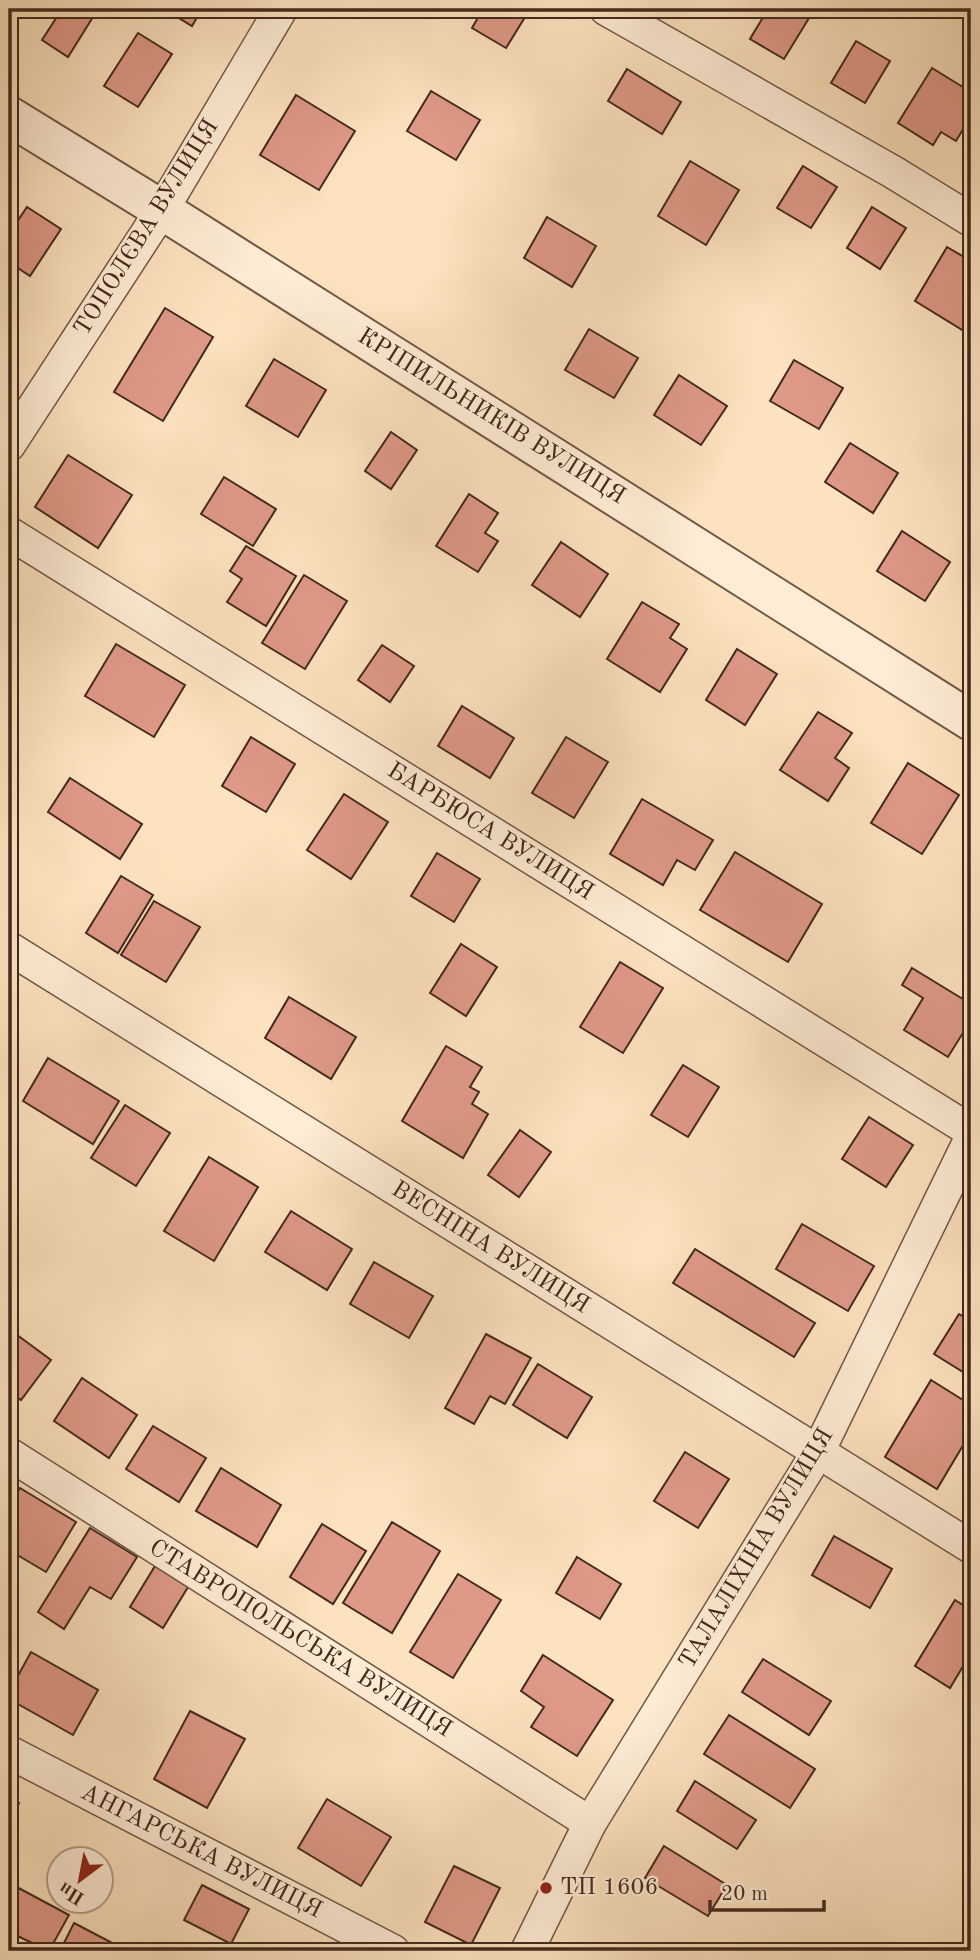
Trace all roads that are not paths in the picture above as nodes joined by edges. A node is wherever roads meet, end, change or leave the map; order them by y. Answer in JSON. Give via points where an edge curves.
{"nodes":[{"id":1,"x":281,"y":9,"type":"edge"},
{"id":2,"x":606,"y":9,"type":"edge"},
{"id":3,"x":9,"y":116,"type":"edge"},
{"id":4,"x":162,"y":210,"type":"junction"},
{"id":5,"x":971,"y":220,"type":"edge"},
{"id":6,"x":9,"y":445,"type":"edge"},
{"id":7,"x":9,"y":533,"type":"edge"},
{"id":8,"x":971,"y":721,"type":"edge"},
{"id":9,"x":9,"y":948,"type":"edge"},
{"id":10,"x":971,"y":1131,"type":"edge"},
{"id":11,"x":971,"y":1138,"type":"edge"},
{"id":12,"x":818,"y":1452,"type":"junction"},
{"id":13,"x":9,"y":1454,"type":"edge"},
{"id":14,"x":971,"y":1547,"type":"edge"},
{"id":15,"x":9,"y":1752,"type":"edge"},
{"id":16,"x":590,"y":1824,"type":"junction"},
{"id":17,"x":393,"y":1951,"type":"edge"},
{"id":18,"x":527,"y":1951,"type":"edge"}],
"edges":[{"from":1,"to":4,"type":"street","name":"ТОПОЛЄВА ВУЛИЦЯ"},
{"from":2,"to":5,"type":"street"},
{"from":3,"to":4,"type":"street","name":"КРІПИЛЬНИКІВ ВУЛИЦЯ"},
{"from":4,"to":6,"type":"street","name":"ТОПОЛЄВА ВУЛИЦЯ"},
{"from":4,"to":8,"type":"street","name":"КРІПИЛЬНИКІВ ВУЛИЦЯ"},
{"from":7,"to":10,"type":"street","name":"БАРБЮСА ВУЛИЦЯ"},
{"from":9,"to":12,"type":"street","name":"ВЕСНІНА ВУЛИЦЯ"},
{"from":11,"to":12,"type":"street","name":"ТАЛАЛІХІНА ВУЛИЦЯ"},
{"from":12,"to":14,"type":"street","name":"ВЕСНІНА ВУЛИЦЯ"},
{"from":12,"to":16,"type":"street","name":"ТАЛАЛІХІНА ВУЛИЦЯ"},
{"from":13,"to":16,"type":"street","name":"СТАВРОПОЛЬСЬКА ВУЛИЦЯ"},
{"from":15,"to":17,"type":"street","name":"АНГАРСЬКА ВУЛИЦЯ"},
{"from":16,"to":18,"type":"street","name":"ТАЛАЛІХІНА ВУЛИЦЯ"}]}
